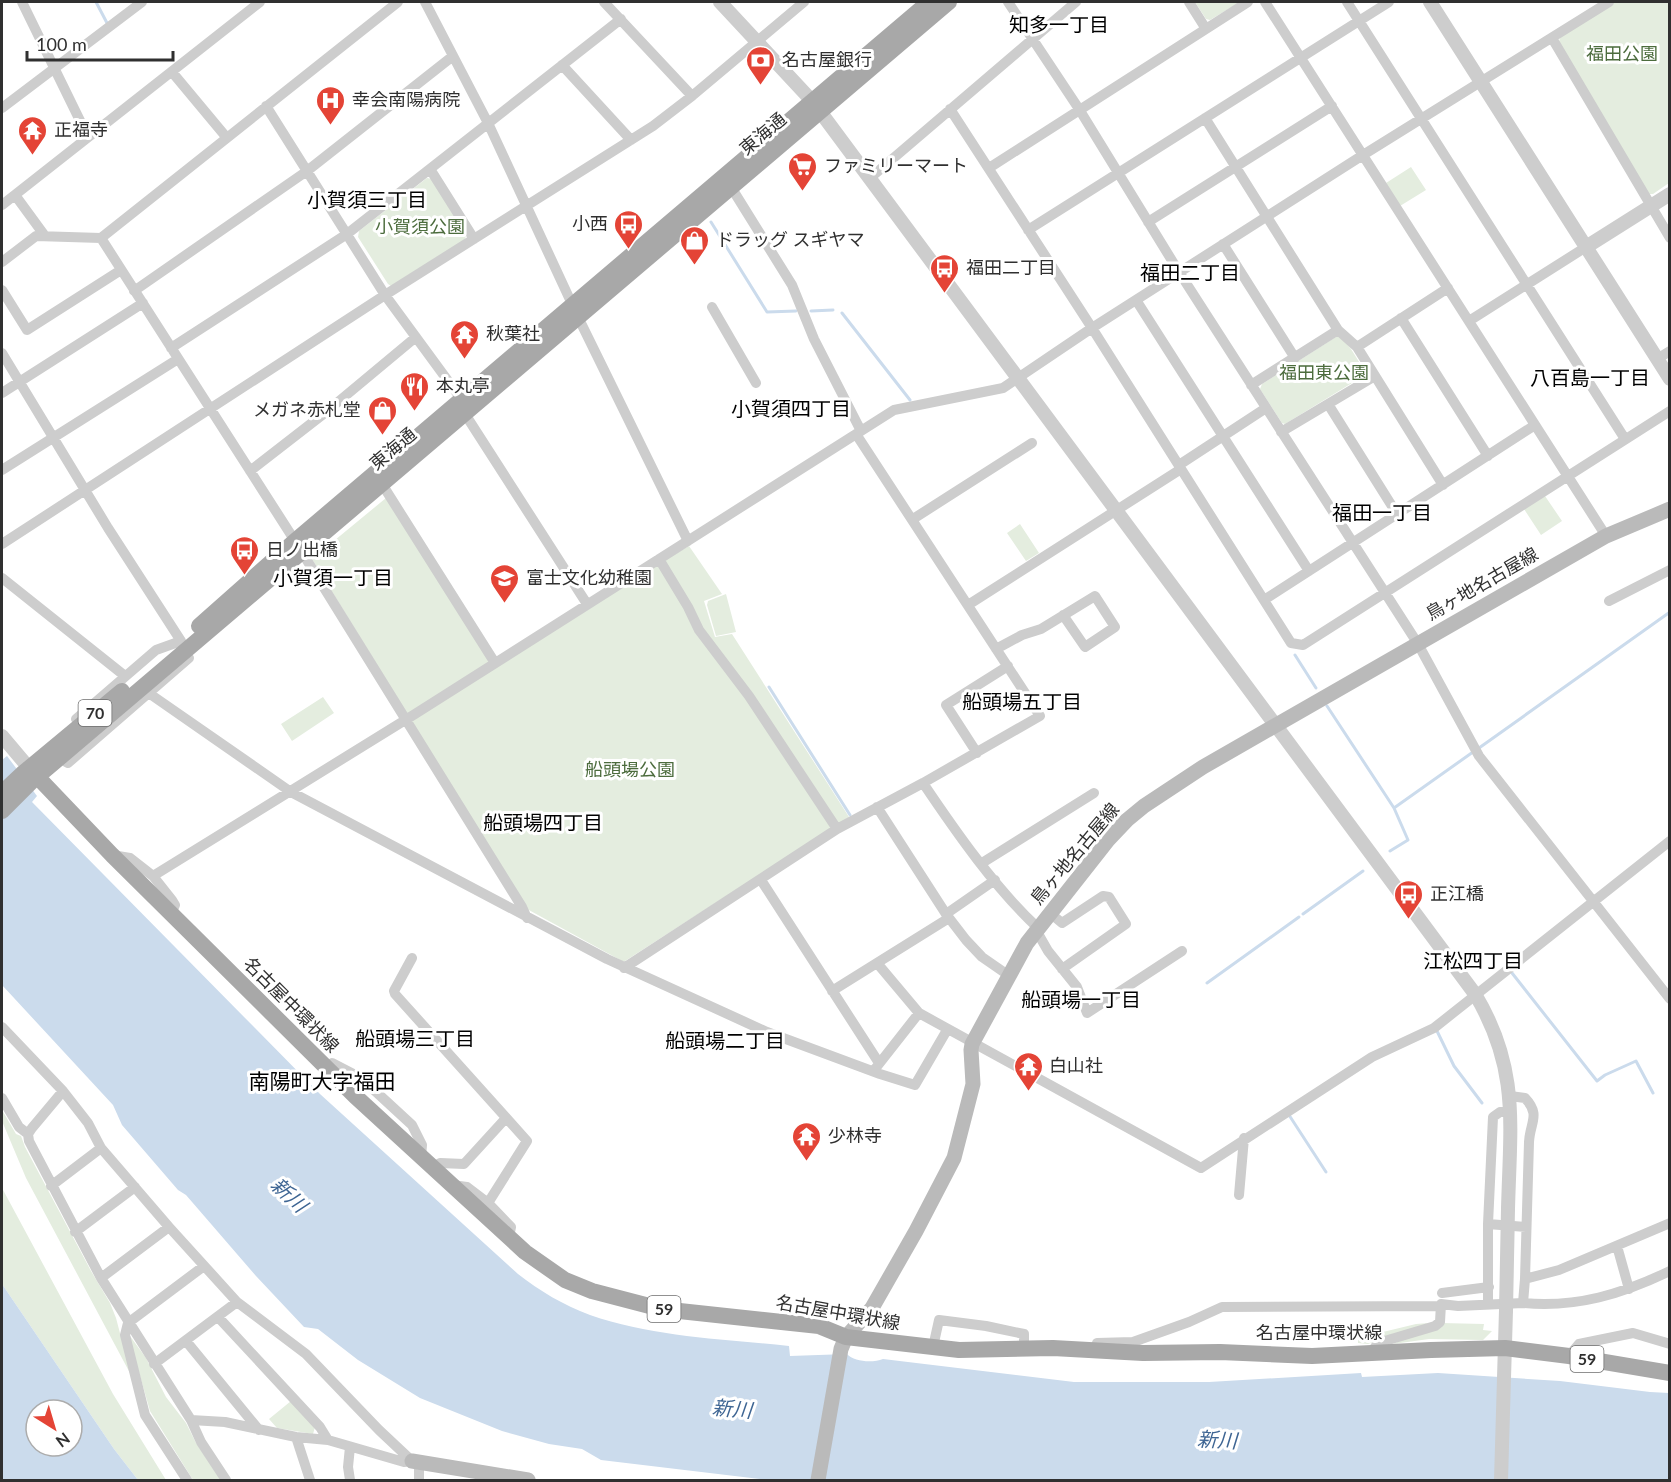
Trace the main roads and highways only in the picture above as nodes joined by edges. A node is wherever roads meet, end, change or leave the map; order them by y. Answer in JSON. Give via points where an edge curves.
{"nodes":[{"id":1,"x":929,"y":2,"type":"edge"},
{"id":2,"x":949,"y":2,"type":"edge"},
{"id":3,"x":816,"y":107,"type":"junction"},
{"id":4,"x":576,"y":311,"type":"junction"},
{"id":5,"x":463,"y":407,"type":"junction"},
{"id":6,"x":1670,"y":509,"type":"edge"},
{"id":7,"x":299,"y":547,"type":"junction"},
{"id":8,"x":30,"y":775,"type":"junction"},
{"id":9,"x":2,"y":794,"type":"edge"},
{"id":10,"x":2,"y":811,"type":"edge"},
{"id":11,"x":844,"y":1343,"type":"junction"},
{"id":12,"x":1670,"y":1373,"type":"edge"},
{"id":13,"x":416,"y":1462,"type":"road end"},
{"id":14,"x":528,"y":1480,"type":"edge"},
{"id":15,"x":818,"y":1480,"type":"edge"}],
"edges":[{"from":1,"to":3,"type":"main road","name":"東海通","number":"70"},
{"from":2,"to":3,"type":"main road","name":"東海通","number":"70"},
{"from":3,"to":4,"type":"main road","name":"東海通","number":"70"},
{"from":3,"to":4,"type":"main road","name":"東海通","number":"70","via":[[731,187]]},
{"from":4,"to":5,"type":"main road","name":"東海通","number":"70"},
{"from":5,"to":7,"type":"main road","name":"東海通","number":"70"},
{"from":5,"to":7,"type":"main road","name":"東海通","number":"70","via":[[382,484]]},
{"from":6,"to":11,"type":"main road","name":"鳥ヶ地名古屋線","via":[[1606,536],[1203,767],[1127,820],[1037,929],[1008,975],[972,1044],[973,1084],[954,1158],[872,1308]]},
{"from":7,"to":8,"type":"main road","name":"東海通","number":"70","via":[[181,641]]},
{"from":7,"to":8,"type":"main road","name":"東海通","number":"70","via":[[216,626]]},
{"from":8,"to":9,"type":"main road","name":"東海通"},
{"from":8,"to":10,"type":"main road","name":"東海通"},
{"from":8,"to":11,"type":"main road","name":"名古屋中環状線","number":"59","via":[[327,1068],[546,1268],[592,1291],[661,1309],[819,1326]]},
{"from":11,"to":12,"type":"main road","name":"名古屋中環状線","number":"59","via":[[959,1350],[1024,1348],[1312,1356],[1505,1348]]},
{"from":11,"to":15,"type":"main road"},
{"from":13,"to":14,"type":"main road"}]}
